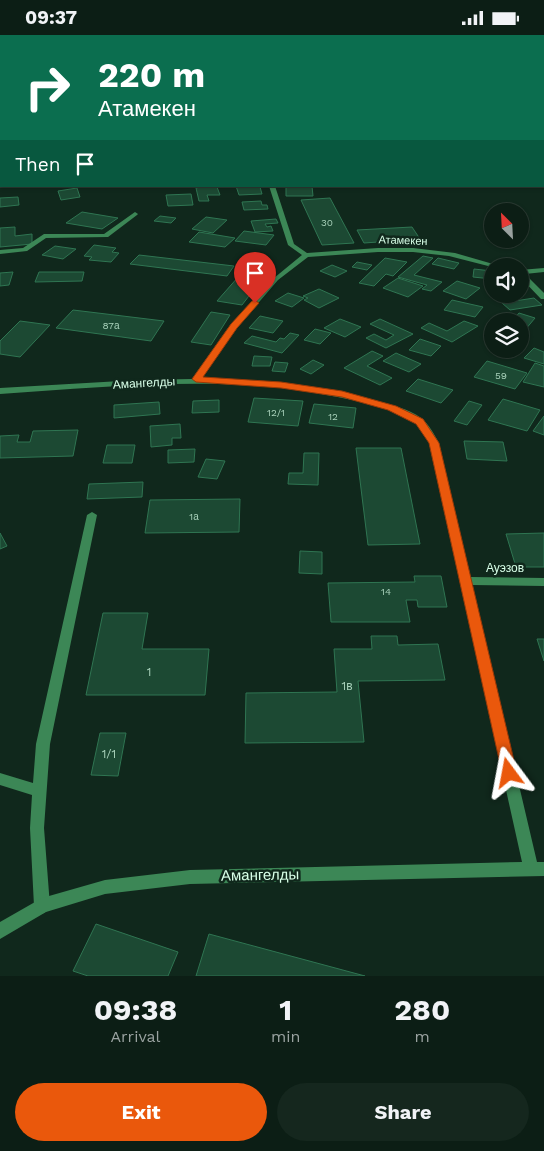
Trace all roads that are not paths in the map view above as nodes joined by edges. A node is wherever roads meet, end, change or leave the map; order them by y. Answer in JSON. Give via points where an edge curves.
{"nodes":[{"id":1,"x":272,"y":187,"type":"edge"},
{"id":2,"x":135,"y":215,"type":"dead end"},
{"id":3,"x":0,"y":252,"type":"edge"},
{"id":4,"x":306,"y":255,"type":"junction"},
{"id":5,"x":484,"y":263,"type":"edge"},
{"id":6,"x":544,"y":270,"type":"edge"},
{"id":7,"x":529,"y":271,"type":"edge"},
{"id":8,"x":529,"y":281,"type":"edge"},
{"id":9,"x":544,"y":297,"type":"edge"},
{"id":10,"x":196,"y":379,"type":"junction"},
{"id":11,"x":0,"y":391,"type":"edge"},
{"id":12,"x":92,"y":515,"type":"dead end"},
{"id":13,"x":466,"y":581,"type":"junction"},
{"id":14,"x":544,"y":582,"type":"edge"},
{"id":15,"x":0,"y":779,"type":"edge"},
{"id":16,"x":40,"y":791,"type":"junction"},
{"id":17,"x":538,"y":869,"type":"edge"},
{"id":18,"x":42,"y":906,"type":"junction"},
{"id":19,"x":0,"y":931,"type":"edge"}],
"edges":[{"from":1,"to":4,"type":"street","via":[[291,245]]},
{"from":2,"to":3,"type":"street","via":[[106,236],[44,237],[25,251]]},
{"from":4,"to":5,"type":"street","name":"Атамекен","via":[[403,250],[447,254]]},
{"from":4,"to":10,"type":"street","via":[[276,279],[240,319]]},
{"from":6,"to":7,"type":"street"},
{"from":8,"to":9,"type":"street"},
{"from":10,"to":11,"type":"street","name":"Амангелды"},
{"from":10,"to":13,"type":"street","name":"Амангелды","via":[[281,385],[342,394],[392,408],[420,421],[434,443]]},
{"from":12,"to":16,"type":"street","via":[[43,744]]},
{"from":13,"to":14,"type":"street","name":"Ауэзов"},
{"from":13,"to":17,"type":"street","name":"Амангелды"},
{"from":15,"to":16,"type":"street"},
{"from":16,"to":18,"type":"street","via":[[37,828]]},
{"from":17,"to":18,"type":"street","name":"Амангелды","via":[[190,877],[105,887]]},
{"from":18,"to":19,"type":"street","name":"Амангелды"}]}
